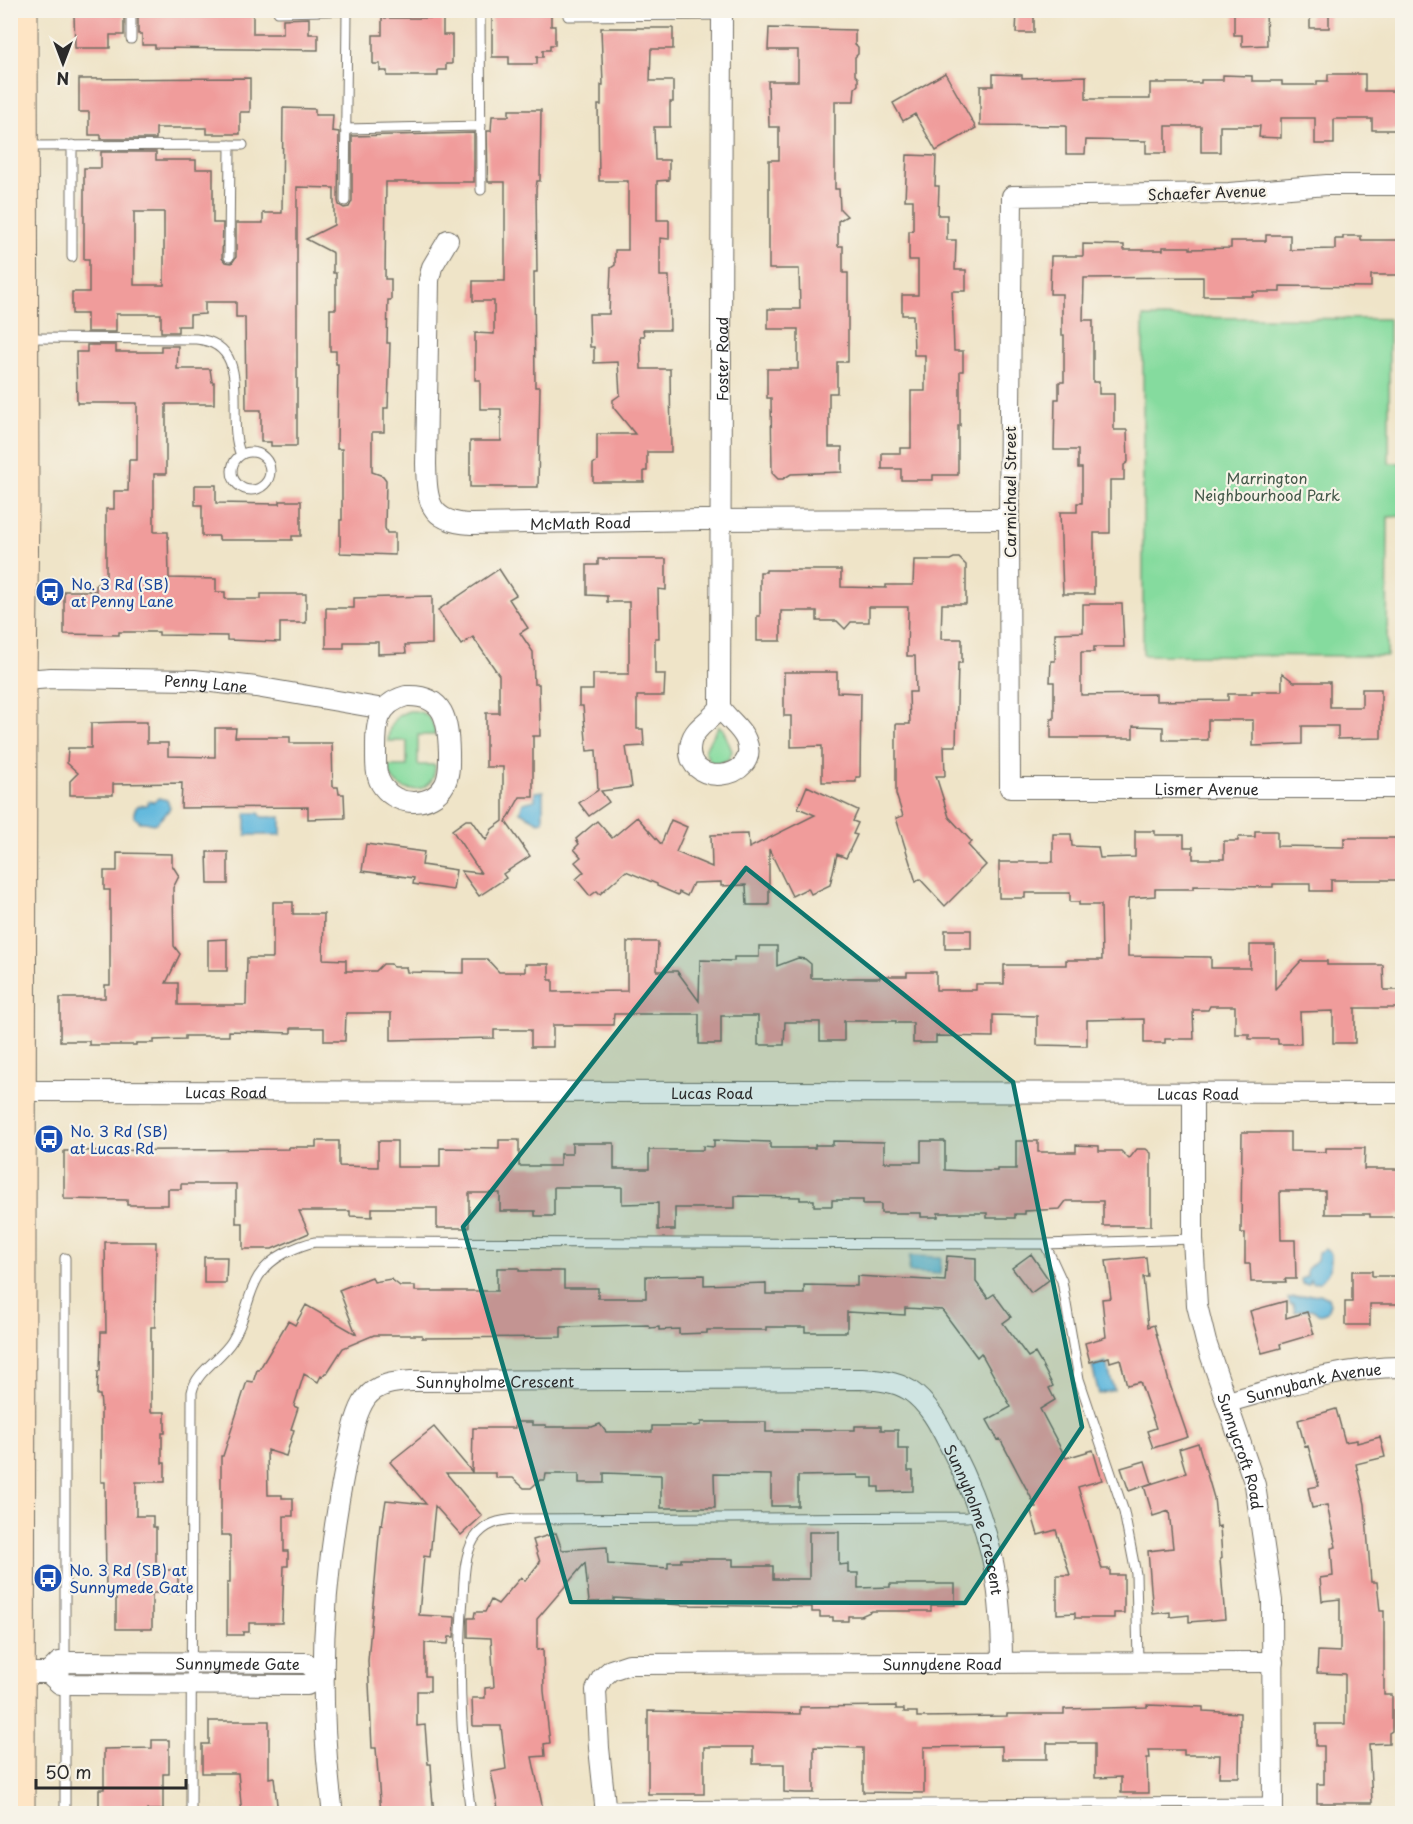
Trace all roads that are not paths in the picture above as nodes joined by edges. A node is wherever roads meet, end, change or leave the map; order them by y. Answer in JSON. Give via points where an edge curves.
{"nodes":[{"id":1,"x":24,"y":10,"type":"edge"},
{"id":2,"x":131,"y":10,"type":"edge"},
{"id":3,"x":367,"y":10,"type":"edge"},
{"id":4,"x":480,"y":10,"type":"edge"},
{"id":5,"x":347,"y":11,"type":"edge"},
{"id":6,"x":278,"y":12,"type":"edge"},
{"id":7,"x":722,"y":13,"type":"edge"},
{"id":8,"x":568,"y":16,"type":"dead end"},
{"id":9,"x":131,"y":39,"type":"dead end"},
{"id":10,"x":481,"y":126,"type":"junction"},
{"id":11,"x":345,"y":129,"type":"junction"},
{"id":12,"x":72,"y":145,"type":"junction"},
{"id":13,"x":230,"y":145,"type":"junction"},
{"id":14,"x":243,"y":145,"type":"dead end"},
{"id":15,"x":23,"y":146,"type":"junction"},
{"id":16,"x":1402,"y":185,"type":"edge"},
{"id":17,"x":481,"y":190,"type":"dead end"},
{"id":18,"x":1012,"y":196,"type":"joint"},
{"id":19,"x":345,"y":201,"type":"dead end"},
{"id":20,"x":448,"y":240,"type":"dead end"},
{"id":21,"x":72,"y":257,"type":"dead end"},
{"id":22,"x":229,"y":257,"type":"dead end"},
{"id":23,"x":24,"y":338,"type":"junction"},
{"id":24,"x":241,"y":455,"type":"junction"},
{"id":25,"x":1009,"y":519,"type":"junction"},
{"id":26,"x":721,"y":520,"type":"junction"},
{"id":27,"x":17,"y":681,"type":"edge"},
{"id":28,"x":720,"y":707,"type":"dead end"},
{"id":29,"x":384,"y":710,"type":"junction"},
{"id":30,"x":1010,"y":788,"type":"joint"},
{"id":31,"x":1402,"y":788,"type":"edge"},
{"id":32,"x":17,"y":980,"type":"edge"},
{"id":33,"x":22,"y":1091,"type":"junction"},
{"id":34,"x":1193,"y":1092,"type":"junction"},
{"id":35,"x":1402,"y":1093,"type":"edge"},
{"id":36,"x":1193,"y":1239,"type":"junction"},
{"id":37,"x":1045,"y":1244,"type":"junction"},
{"id":38,"x":65,"y":1258,"type":"dead end"},
{"id":39,"x":1402,"y":1367,"type":"edge"},
{"id":40,"x":1228,"y":1402,"type":"junction"},
{"id":41,"x":981,"y":1513,"type":"junction"},
{"id":42,"x":1138,"y":1661,"type":"junction"},
{"id":43,"x":65,"y":1662,"type":"junction"},
{"id":44,"x":1002,"y":1662,"type":"junction"},
{"id":45,"x":1273,"y":1662,"type":"junction"},
{"id":46,"x":192,"y":1663,"type":"junction"},
{"id":47,"x":21,"y":1673,"type":"junction"},
{"id":48,"x":48,"y":1673,"type":"junction"},
{"id":49,"x":324,"y":1675,"type":"junction"},
{"id":50,"x":65,"y":1684,"type":"junction"},
{"id":51,"x":192,"y":1684,"type":"junction"},
{"id":52,"x":1273,"y":1808,"type":"edge"},
{"id":53,"x":605,"y":1810,"type":"edge"},
{"id":54,"x":21,"y":1814,"type":"edge"},
{"id":55,"x":65,"y":1814,"type":"edge"},
{"id":56,"x":191,"y":1814,"type":"edge"},
{"id":57,"x":333,"y":1814,"type":"edge"},
{"id":58,"x":471,"y":1814,"type":"edge"}],
"edges":[{"from":1,"to":15,"type":"main road","via":[[20,71]]},
{"from":2,"to":9,"type":"lane"},
{"from":3,"to":5,"type":"lane"},
{"from":4,"to":10,"type":"lane"},
{"from":5,"to":6,"type":"lane"},
{"from":5,"to":11,"type":"lane"},
{"from":7,"to":8,"type":"lane"},
{"from":7,"to":26,"type":"street","name":"Foster Road"},
{"from":10,"to":11,"type":"lane"},
{"from":10,"to":17,"type":"lane"},
{"from":11,"to":19,"type":"lane"},
{"from":12,"to":13,"type":"lane"},
{"from":12,"to":15,"type":"lane"},
{"from":12,"to":21,"type":"lane"},
{"from":13,"to":14,"type":"lane"},
{"from":13,"to":22,"type":"lane"},
{"from":15,"to":23,"type":"main road"},
{"from":16,"to":18,"type":"street","name":"Schaefer Avenue","via":[[1327,185],[1228,193]]},
{"from":18,"to":25,"type":"street","name":"Carmichael Street"},
{"from":20,"to":26,"type":"street","name":"McMath Road","via":[[429,280],[427,487],[431,506],[438,515],[452,523],[471,524]]},
{"from":23,"to":24,"type":"lane","via":[[196,339],[214,344],[234,370],[235,434]]},
{"from":23,"to":27,"type":"main road"},
{"from":24,"to":24,"type":"lane","via":[[255,453],[268,463],[270,476],[261,488],[246,490],[236,483],[232,467]]},
{"from":25,"to":26,"type":"street","name":"McMath Road"},
{"from":25,"to":30,"type":"street","name":"Carmichael Street"},
{"from":26,"to":28,"type":"street","name":"Foster Road"},
{"from":27,"to":29,"type":"street","name":"Penny Lane","via":[[194,680]]},
{"from":27,"to":32,"type":"main road"},
{"from":29,"to":29,"type":"street","via":[[376,729],[376,770],[380,783],[399,800],[425,800],[442,788],[448,776],[445,716],[432,701],[420,697],[400,698]]},
{"from":30,"to":31,"type":"street","name":"Lismer Avenue"},
{"from":32,"to":33,"type":"main road"},
{"from":33,"to":34,"type":"street","name":"Lucas Road"},
{"from":33,"to":47,"type":"main road"},
{"from":34,"to":35,"type":"street","name":"Lucas Road"},
{"from":34,"to":36,"type":"street","name":"Sunnycroft Road"},
{"from":36,"to":37,"type":"lane"},
{"from":36,"to":40,"type":"street","name":"Sunnycroft Road","via":[[1199,1315]]},
{"from":37,"to":42,"type":"lane","via":[[1062,1281],[1079,1379],[1124,1512],[1136,1574]]},
{"from":37,"to":46,"type":"lane","via":[[315,1242],[289,1251],[261,1270],[232,1341],[194,1385]]},
{"from":38,"to":43,"type":"lane"},
{"from":39,"to":40,"type":"street","name":"Sunnybank Avenue","via":[[1328,1374]]},
{"from":40,"to":45,"type":"street","name":"Sunnycroft Road","via":[[1255,1485],[1272,1601]]},
{"from":41,"to":44,"type":"street","name":"Sunnyholme Crescent","via":[[997,1577]]},
{"from":41,"to":49,"type":"street","name":"Sunnyholme Crescent","via":[[934,1416],[912,1385],[861,1379],[412,1381],[381,1386],[361,1407],[343,1480],[329,1574]]},
{"from":41,"to":58,"type":"lane","via":[[967,1517],[518,1519],[488,1526],[474,1540],[468,1554],[460,1635],[460,1720]]},
{"from":42,"to":44,"type":"street","name":"Sunnydene Road"},
{"from":42,"to":45,"type":"street","name":"Sunnydene Road"},
{"from":43,"to":46,"type":"street","name":"Sunnymede Gate"},
{"from":43,"to":48,"type":"street","via":[[58,1662]]},
{"from":43,"to":50,"type":"lane"},
{"from":44,"to":53,"type":"street","name":"Sunnydene Road","via":[[606,1664],[596,1694]]},
{"from":45,"to":52,"type":"street","name":"Sunnycroft Road"},
{"from":46,"to":49,"type":"street","name":"Sunnymede Gate","via":[[306,1663]]},
{"from":46,"to":51,"type":"lane"},
{"from":47,"to":48,"type":"street"},
{"from":47,"to":54,"type":"main road"},
{"from":48,"to":50,"type":"street"},
{"from":49,"to":51,"type":"street","name":"Sunnymede Gate","via":[[307,1685]]},
{"from":49,"to":57,"type":"street","name":"Sunnyholme Crescent"},
{"from":50,"to":51,"type":"street","name":"Sunnymede Gate"},
{"from":50,"to":55,"type":"lane"},
{"from":51,"to":56,"type":"lane"},
{"from":52,"to":53,"type":"lane"}]}
